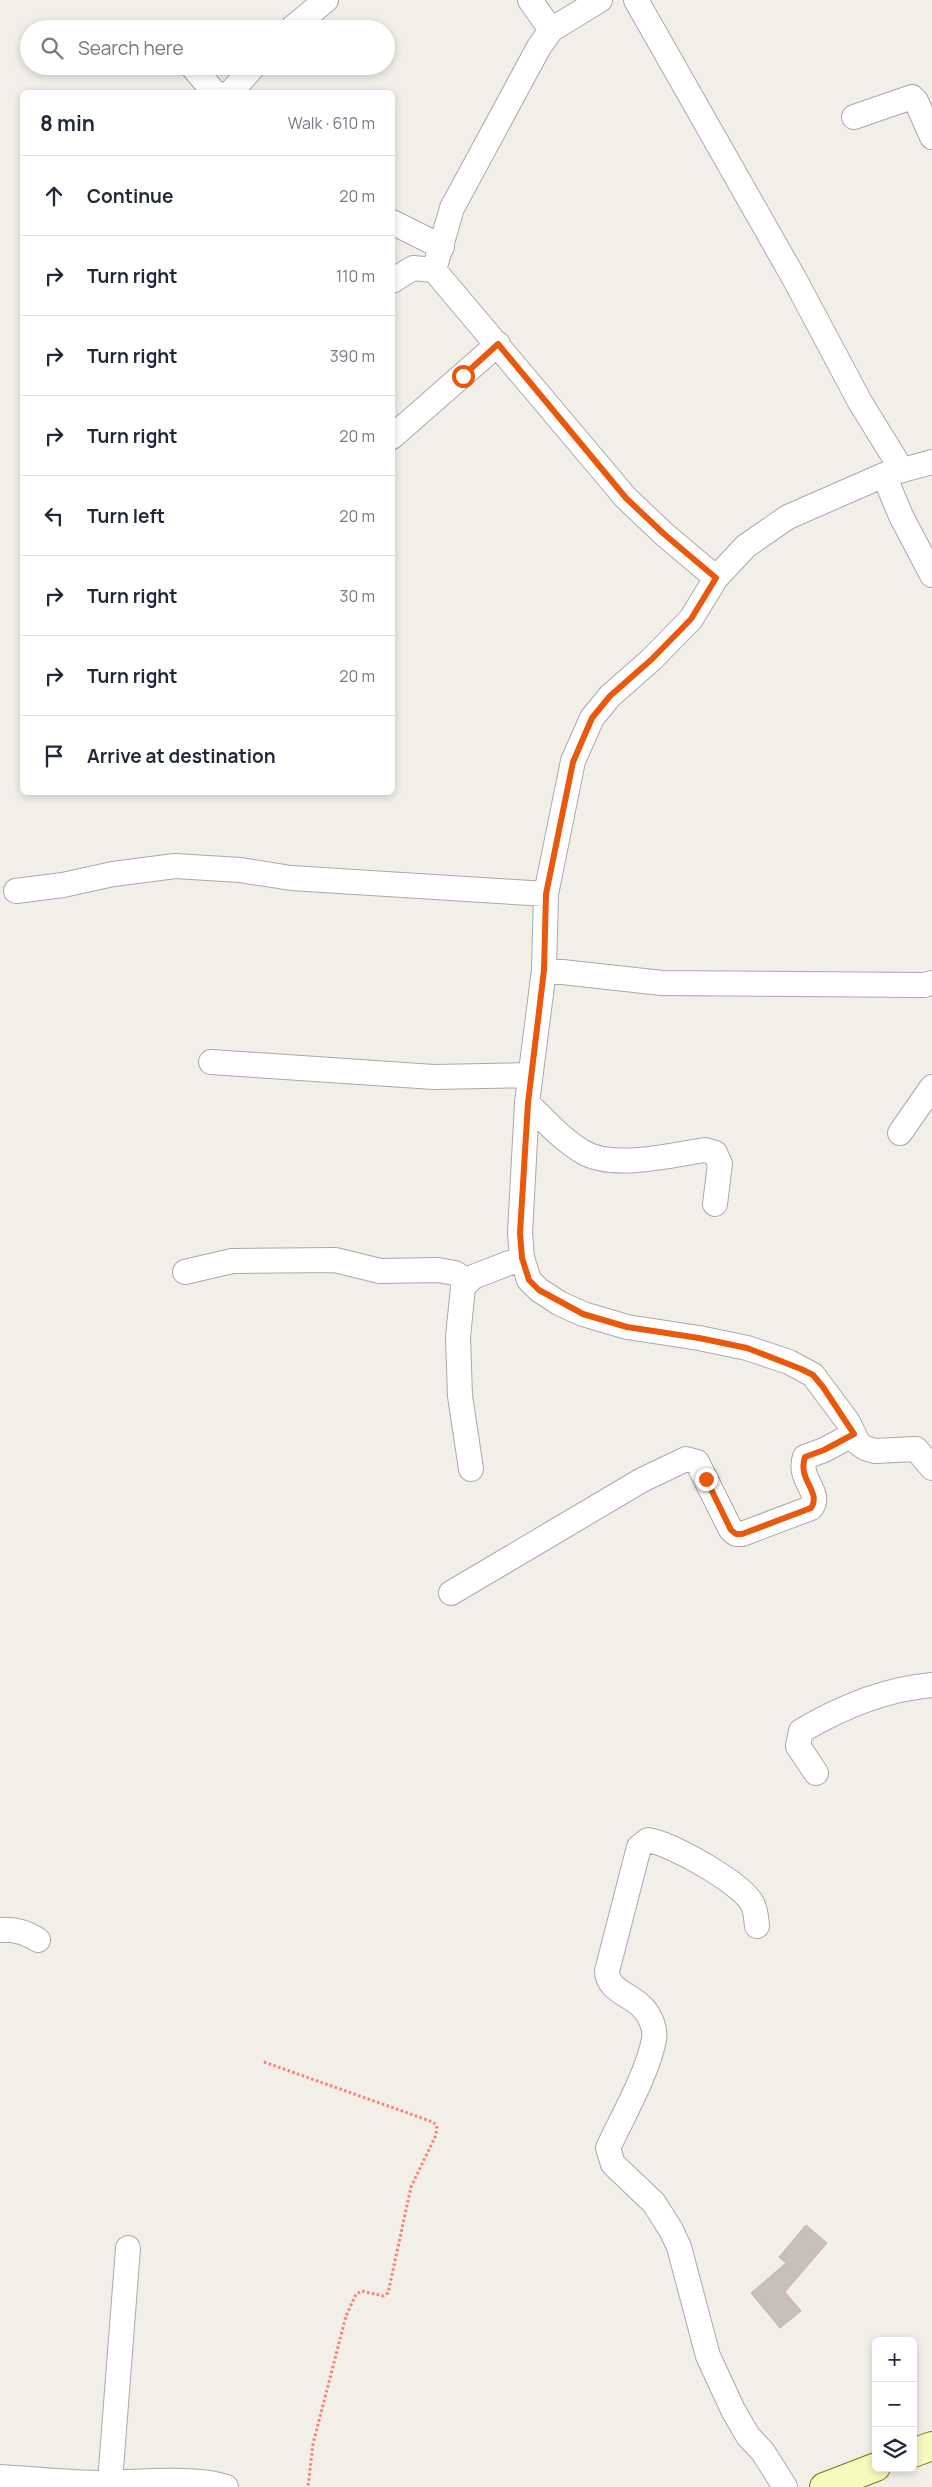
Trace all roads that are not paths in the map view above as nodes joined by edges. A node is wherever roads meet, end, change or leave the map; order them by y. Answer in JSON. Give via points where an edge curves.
{"nodes":[{"id":1,"x":326,"y":0,"type":"edge"},
{"id":2,"x":530,"y":0,"type":"edge"},
{"id":3,"x":600,"y":0,"type":"edge"},
{"id":4,"x":636,"y":0,"type":"edge"},
{"id":5,"x":302,"y":20,"type":"edge"},
{"id":6,"x":551,"y":30,"type":"junction"},
{"id":7,"x":200,"y":75,"type":"edge"},
{"id":8,"x":246,"y":75,"type":"edge"},
{"id":9,"x":212,"y":90,"type":"edge"},
{"id":10,"x":233,"y":90,"type":"edge"},
{"id":11,"x":854,"y":117,"type":"dead end"},
{"id":12,"x":932,"y":137,"type":"edge"},
{"id":13,"x":395,"y":224,"type":"edge"},
{"id":14,"x":442,"y":247,"type":"junction"},
{"id":15,"x":434,"y":270,"type":"junction"},
{"id":16,"x":395,"y":279,"type":"edge"},
{"id":17,"x":498,"y":344,"type":"junction"},
{"id":18,"x":395,"y":434,"type":"edge"},
{"id":19,"x":932,"y":462,"type":"edge"},
{"id":20,"x":893,"y":472,"type":"junction"},
{"id":21,"x":932,"y":576,"type":"edge"},
{"id":22,"x":716,"y":578,"type":"junction"},
{"id":23,"x":16,"y":891,"type":"dead end"},
{"id":24,"x":546,"y":894,"type":"junction"},
{"id":25,"x":544,"y":970,"type":"junction"},
{"id":26,"x":932,"y":983,"type":"edge"},
{"id":27,"x":211,"y":1062,"type":"dead end"},
{"id":28,"x":530,"y":1075,"type":"junction"},
{"id":29,"x":932,"y":1087,"type":"edge"},
{"id":30,"x":528,"y":1103,"type":"junction"},
{"id":31,"x":900,"y":1133,"type":"dead end"},
{"id":32,"x":715,"y":1204,"type":"dead end"},
{"id":33,"x":522,"y":1258,"type":"junction"},
{"id":34,"x":185,"y":1272,"type":"dead end"},
{"id":35,"x":467,"y":1281,"type":"junction"},
{"id":36,"x":854,"y":1434,"type":"junction"},
{"id":37,"x":924,"y":1444,"type":"edge"},
{"id":38,"x":932,"y":1468,"type":"edge"},
{"id":39,"x":471,"y":1469,"type":"dead end"},
{"id":40,"x":451,"y":1593,"type":"dead end"},
{"id":41,"x":932,"y":1685,"type":"edge"},
{"id":42,"x":816,"y":1773,"type":"dead end"},
{"id":43,"x":757,"y":1926,"type":"dead end"},
{"id":44,"x":0,"y":1930,"type":"edge"},
{"id":45,"x":38,"y":1940,"type":"dead end"},
{"id":46,"x":128,"y":2248,"type":"dead end"},
{"id":47,"x":932,"y":2446,"type":"edge"},
{"id":48,"x":917,"y":2452,"type":"edge"},
{"id":49,"x":872,"y":2469,"type":"edge"},
{"id":50,"x":0,"y":2478,"type":"edge"},
{"id":51,"x":110,"y":2482,"type":"junction"},
{"id":52,"x":226,"y":2487,"type":"edge"},
{"id":53,"x":785,"y":2487,"type":"edge"},
{"id":54,"x":824,"y":2487,"type":"edge"}],
"edges":[{"from":1,"to":5,"type":"street"},
{"from":2,"to":6,"type":"street"},
{"from":3,"to":6,"type":"street"},
{"from":4,"to":20,"type":"street","via":[[794,278]]},
{"from":6,"to":14,"type":"street","via":[[452,208]]},
{"from":7,"to":9,"type":"street"},
{"from":8,"to":10,"type":"street"},
{"from":11,"to":12,"type":"street","via":[[912,97]]},
{"from":13,"to":14,"type":"street"},
{"from":14,"to":15,"type":"street"},
{"from":15,"to":16,"type":"street","via":[[413,268]]},
{"from":15,"to":17,"type":"street"},
{"from":17,"to":18,"type":"street"},
{"from":17,"to":22,"type":"street","via":[[626,498]]},
{"from":19,"to":20,"type":"street"},
{"from":20,"to":21,"type":"street","via":[[905,524]]},
{"from":20,"to":22,"type":"street","via":[[788,517],[746,546]]},
{"from":22,"to":24,"type":"street","via":[[691,619],[610,696],[592,718],[573,762]]},
{"from":23,"to":24,"type":"street","via":[[175,866],[240,870],[291,878]]},
{"from":24,"to":25,"type":"street"},
{"from":25,"to":26,"type":"street","via":[[687,984]]},
{"from":25,"to":28,"type":"street"},
{"from":27,"to":28,"type":"street","via":[[434,1077]]},
{"from":28,"to":30,"type":"street"},
{"from":29,"to":31,"type":"street"},
{"from":30,"to":32,"type":"street","via":[[566,1141],[584,1153],[635,1160],[705,1150],[715,1153],[720,1164]]},
{"from":30,"to":33,"type":"street","via":[[520,1233]]},
{"from":33,"to":35,"type":"street"},
{"from":33,"to":36,"type":"street","via":[[529,1280],[539,1290],[583,1314],[627,1327],[747,1348],[789,1362],[813,1375]]},
{"from":34,"to":35,"type":"street","via":[[232,1261],[335,1260],[380,1271],[438,1270],[455,1273]]},
{"from":35,"to":39,"type":"street","via":[[462,1295],[458,1337],[460,1396]]},
{"from":36,"to":37,"type":"street","via":[[858,1443],[875,1451]]},
{"from":36,"to":40,"type":"street","via":[[805,1457],[803,1473],[815,1502],[811,1508],[736,1534],[697,1462],[686,1459],[642,1480]]},
{"from":37,"to":38,"type":"street"},
{"from":41,"to":42,"type":"street","via":[[870,1699],[828,1715],[800,1731],[798,1746]]},
{"from":43,"to":53,"type":"street","via":[[751,1901],[715,1871],[660,1842],[648,1840],[639,1847],[607,1978],[640,2005],[652,2020],[655,2037],[608,2148],[613,2164],[654,2204],[671,2230],[679,2248],[708,2356],[748,2436],[763,2452]]},
{"from":44,"to":45,"type":"street","via":[[18,1931]]},
{"from":46,"to":51,"type":"street"},
{"from":47,"to":48,"type":"street"},
{"from":49,"to":54,"type":"street"},
{"from":50,"to":51,"type":"street"},
{"from":51,"to":52,"type":"street","via":[[187,2482]]}]}
